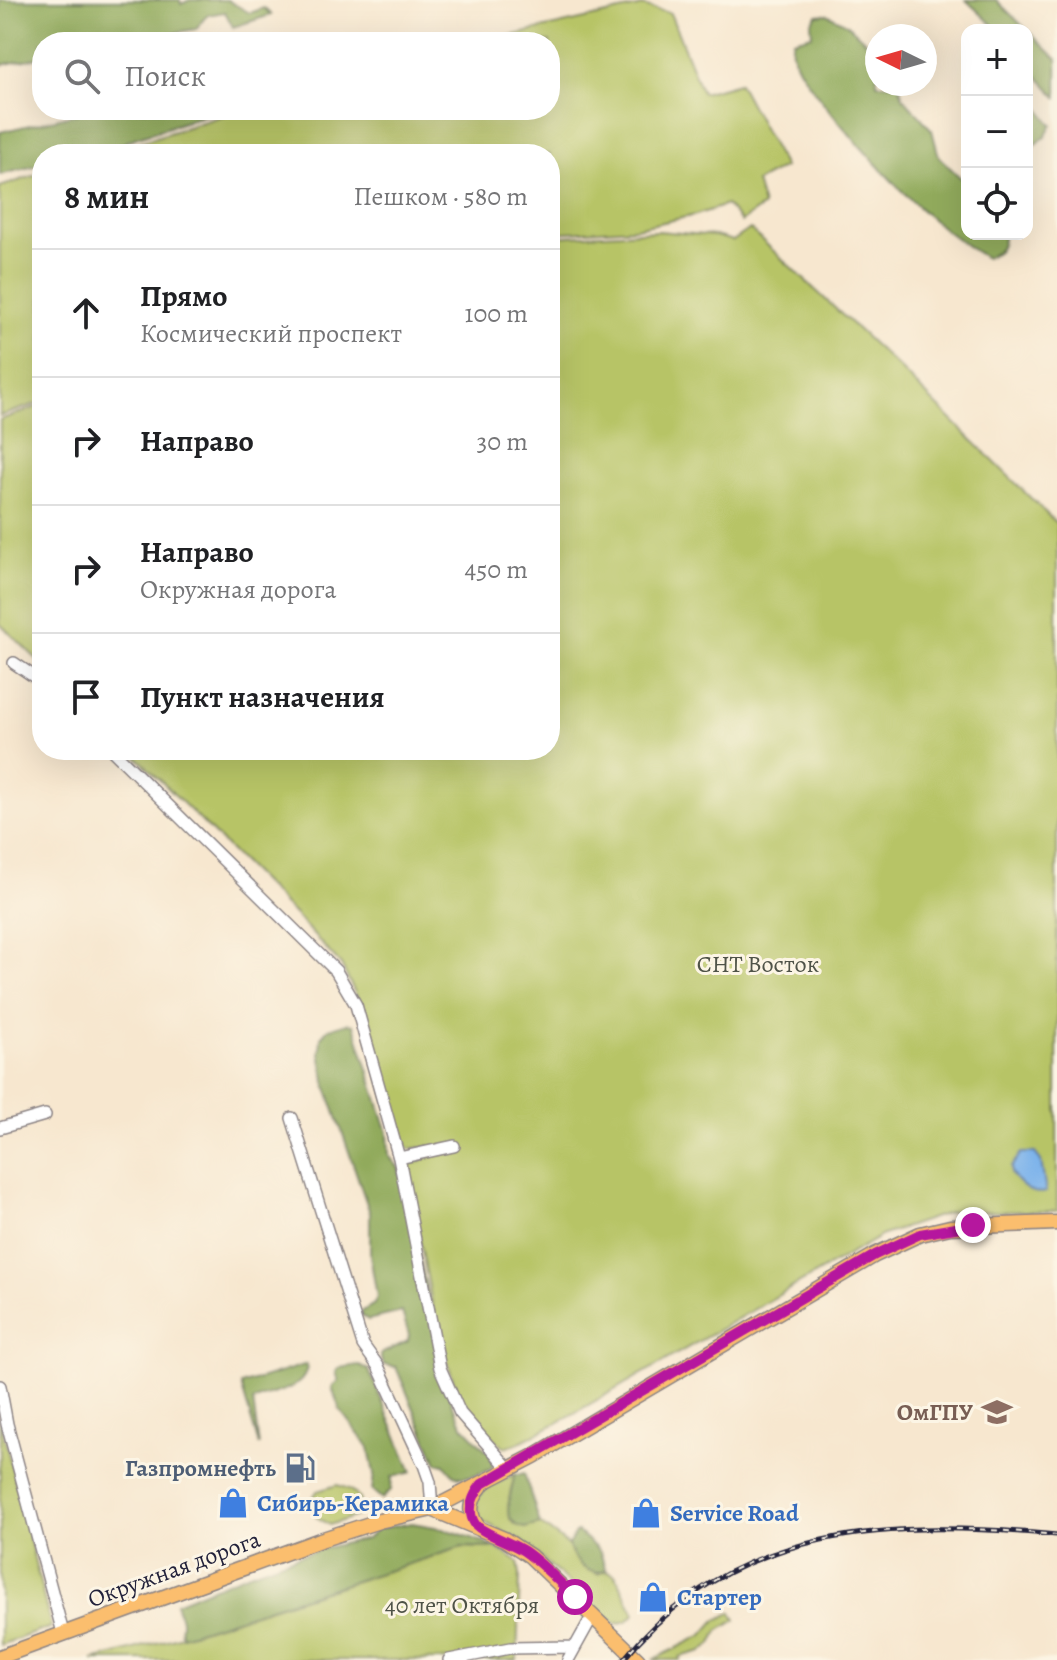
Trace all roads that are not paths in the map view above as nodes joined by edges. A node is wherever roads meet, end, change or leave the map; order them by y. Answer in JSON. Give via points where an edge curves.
{"nodes":[{"id":1,"x":14,"y":663,"type":"dead end"},
{"id":2,"x":32,"y":675,"type":"edge"},
{"id":3,"x":122,"y":760,"type":"edge"},
{"id":4,"x":45,"y":1115,"type":"dead end"},
{"id":5,"x":292,"y":1118,"type":"dead end"},
{"id":6,"x":0,"y":1128,"type":"edge"},
{"id":7,"x":454,"y":1146,"type":"dead end"},
{"id":8,"x":399,"y":1158,"type":"junction"},
{"id":9,"x":1057,"y":1223,"type":"edge"},
{"id":10,"x":0,"y":1386,"type":"edge"},
{"id":11,"x":509,"y":1469,"type":"junction"},
{"id":12,"x":482,"y":1484,"type":"junction"},
{"id":13,"x":432,"y":1509,"type":"junction"},
{"id":14,"x":480,"y":1528,"type":"junction"},
{"id":15,"x":593,"y":1615,"type":"junction"},
{"id":16,"x":63,"y":1633,"type":"junction"},
{"id":17,"x":573,"y":1647,"type":"junction"},
{"id":18,"x":0,"y":1657,"type":"edge"},
{"id":19,"x":449,"y":1660,"type":"edge"},
{"id":20,"x":568,"y":1660,"type":"edge"},
{"id":21,"x":638,"y":1660,"type":"edge"}],
"edges":[{"from":1,"to":2,"type":"street"},
{"from":3,"to":8,"type":"street","via":[[336,971],[356,1005]]},
{"from":4,"to":6,"type":"street"},
{"from":5,"to":13,"type":"street","via":[[363,1345],[424,1465]]},
{"from":7,"to":8,"type":"street"},
{"from":8,"to":11,"type":"street","via":[[440,1368],[460,1413]]},
{"from":9,"to":11,"type":"main road","name":"Окружная дорога","via":[[950,1227],[907,1239]]},
{"from":10,"to":16,"type":"street"},
{"from":11,"to":12,"type":"main road","name":"Окружная дорога"},
{"from":12,"to":13,"type":"main road","name":"Окружная дорога"},
{"from":12,"to":14,"type":"main road","via":[[471,1506],[473,1522]]},
{"from":13,"to":14,"type":"main road"},
{"from":13,"to":16,"type":"main road","name":"Окружная дорога","via":[[320,1540]]},
{"from":14,"to":15,"type":"main road","via":[[530,1556]]},
{"from":15,"to":17,"type":"street"},
{"from":15,"to":21,"type":"main road"},
{"from":16,"to":18,"type":"main road","name":"Окружная дорога"},
{"from":17,"to":19,"type":"street","via":[[510,1648]]},
{"from":17,"to":20,"type":"street"}]}
